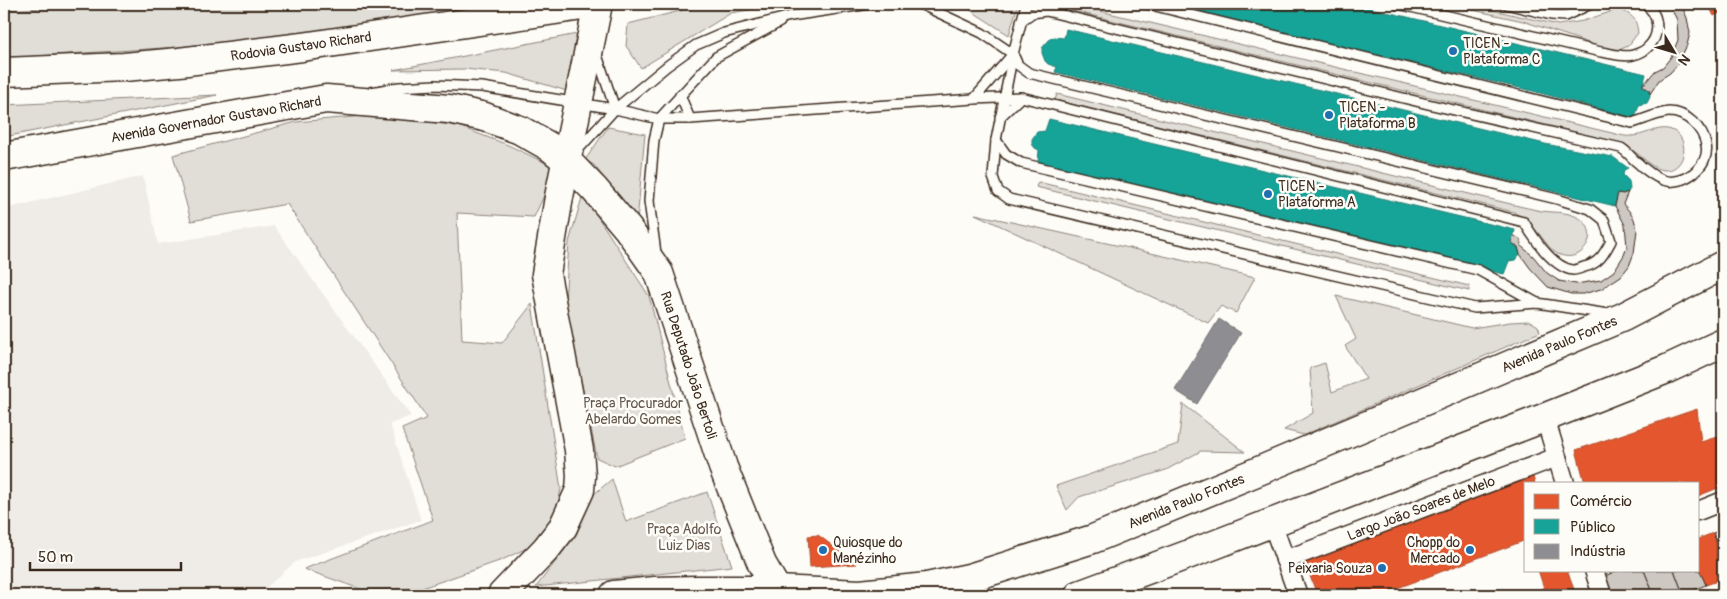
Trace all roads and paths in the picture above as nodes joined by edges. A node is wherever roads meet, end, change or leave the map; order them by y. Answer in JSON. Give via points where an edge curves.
{"nodes":[{"id":1,"x":597,"y":4,"type":"edge"},
{"id":2,"x":870,"y":4,"type":"edge"},
{"id":3,"x":920,"y":4,"type":"edge"},
{"id":4,"x":1026,"y":4,"type":"edge"},
{"id":5,"x":1147,"y":4,"type":"edge"},
{"id":6,"x":1398,"y":4,"type":"edge"},
{"id":7,"x":1506,"y":4,"type":"edge"},
{"id":8,"x":1591,"y":4,"type":"edge"},
{"id":9,"x":1644,"y":4,"type":"edge"},
{"id":10,"x":791,"y":16,"type":"junction"},
{"id":11,"x":1021,"y":21,"type":"junction"},
{"id":12,"x":591,"y":36,"type":"junction"},
{"id":13,"x":1013,"y":54,"type":"junction"},
{"id":14,"x":4,"y":72,"type":"edge"},
{"id":15,"x":680,"y":96,"type":"junction"},
{"id":16,"x":1021,"y":97,"type":"junction"},
{"id":17,"x":1004,"y":98,"type":"junction"},
{"id":18,"x":326,"y":99,"type":"junction"},
{"id":19,"x":974,"y":99,"type":"junction"},
{"id":20,"x":578,"y":103,"type":"junction"},
{"id":21,"x":615,"y":109,"type":"junction"},
{"id":22,"x":1000,"y":116,"type":"junction"},
{"id":23,"x":659,"y":119,"type":"junction"},
{"id":24,"x":690,"y":119,"type":"junction"},
{"id":25,"x":996,"y":140,"type":"junction"},
{"id":26,"x":4,"y":157,"type":"edge"},
{"id":27,"x":567,"y":161,"type":"junction"},
{"id":28,"x":1723,"y":264,"type":"edge"},
{"id":29,"x":659,"y":274,"type":"junction"},
{"id":30,"x":1537,"y":303,"type":"junction"},
{"id":31,"x":1623,"y":317,"type":"junction"},
{"id":32,"x":1723,"y":343,"type":"edge"},
{"id":33,"x":1545,"y":418,"type":"junction"},
{"id":34,"x":1557,"y":457,"type":"junction"},
{"id":35,"x":1566,"y":482,"type":"edge"},
{"id":36,"x":1723,"y":501,"type":"edge"},
{"id":37,"x":1700,"y":510,"type":"edge"},
{"id":38,"x":1272,"y":523,"type":"junction"},
{"id":39,"x":1285,"y":560,"type":"junction"},
{"id":40,"x":1595,"y":572,"type":"edge"},
{"id":41,"x":701,"y":592,"type":"edge"},
{"id":42,"x":782,"y":592,"type":"edge"},
{"id":43,"x":502,"y":595,"type":"edge"},
{"id":44,"x":622,"y":595,"type":"edge"},
{"id":45,"x":1079,"y":595,"type":"edge"},
{"id":46,"x":1298,"y":595,"type":"edge"},
{"id":47,"x":1602,"y":595,"type":"edge"}],
"edges":[{"from":1,"to":12,"type":"main road"},
{"from":1,"to":14,"type":"main road","name":"Rodovia Gustavo Richard","via":[[179,62]]},
{"from":2,"to":10,"type":"lane"},
{"from":3,"to":13,"type":"lane","via":[[982,33]]},
{"from":4,"to":11,"type":"lane"},
{"from":5,"to":11,"type":"lane","via":[[1632,123],[1668,112],[1686,117],[1697,125],[1707,145],[1704,160],[1691,175],[1676,182],[1663,180],[1621,148],[1046,11],[1032,13]]},
{"from":6,"to":9,"type":"lane","via":[[1630,56],[1648,48],[1657,26],[1655,13]]},
{"from":7,"to":8,"type":"lane","via":[[1564,16]]},
{"from":10,"to":15,"type":"lane","via":[[716,57]]},
{"from":10,"to":21,"type":"lane","via":[[724,33],[696,45]]},
{"from":11,"to":13,"type":"lane"},
{"from":12,"to":20,"type":"main road"},
{"from":12,"to":21,"type":"lane"},
{"from":13,"to":16,"type":"lane","via":[[1018,65],[1029,73],[1590,209],[1604,220],[1611,241],[1604,256],[1592,265],[1573,270],[1559,264],[1544,251],[1524,222]]},
{"from":13,"to":17,"type":"lane"},
{"from":13,"to":19,"type":"lane"},
{"from":15,"to":23,"type":"lane"},
{"from":15,"to":24,"type":"lane"},
{"from":16,"to":17,"type":"lane"},
{"from":16,"to":22,"type":"lane"},
{"from":17,"to":19,"type":"lane"},
{"from":17,"to":22,"type":"lane"},
{"from":18,"to":20,"type":"lane","via":[[399,87],[435,85],[482,88]]},
{"from":18,"to":26,"type":"main road","name":"Avenida Governador Gustavo Richard"},
{"from":18,"to":27,"type":"main road","name":"Avenida Governador Gustavo Richard","via":[[440,108],[485,117],[520,130]]},
{"from":19,"to":24,"type":"lane"},
{"from":20,"to":21,"type":"lane"},
{"from":20,"to":27,"type":"main road"},
{"from":21,"to":23,"type":"lane"},
{"from":21,"to":27,"type":"lane"},
{"from":22,"to":25,"type":"lane"},
{"from":23,"to":24,"type":"lane"},
{"from":23,"to":29,"type":"lane","via":[[649,201]]},
{"from":25,"to":30,"type":"lane","via":[[1006,154],[1021,163],[1478,270]]},
{"from":25,"to":30,"type":"lane","via":[[993,177],[998,191],[1009,199],[1475,308]]},
{"from":27,"to":29,"type":"main road","name":"Rua Deputado João Bertoli","via":[[628,230]]},
{"from":27,"to":43,"type":"main road","via":[[546,274],[579,450],[580,490],[563,528]]},
{"from":28,"to":31,"type":"main road","name":"Avenida Paulo Fontes"},
{"from":29,"to":42,"type":"main road","name":"Rua Deputado João Bertoli","via":[[724,467],[762,564]]},
{"from":30,"to":31,"type":"lane"},
{"from":31,"to":42,"type":"main road","name":"Avenida Paulo Fontes","via":[[1093,539],[969,578],[927,587],[860,594]]},
{"from":32,"to":33,"type":"main road"},
{"from":33,"to":34,"type":"street"},
{"from":33,"to":38,"type":"main road"},
{"from":34,"to":35,"type":"street"},
{"from":34,"to":39,"type":"street","name":"Largo João Soares de Melo"},
{"from":36,"to":37,"type":"street"},
{"from":38,"to":39,"type":"street"},
{"from":38,"to":45,"type":"main road"},
{"from":39,"to":46,"type":"street"},
{"from":40,"to":47,"type":"street"},
{"from":41,"to":42,"type":"main road","name":"Avenida Paulo Fontes"},
{"from":41,"to":44,"type":"main road","name":"Avenida Paulo Fontes"}]}
